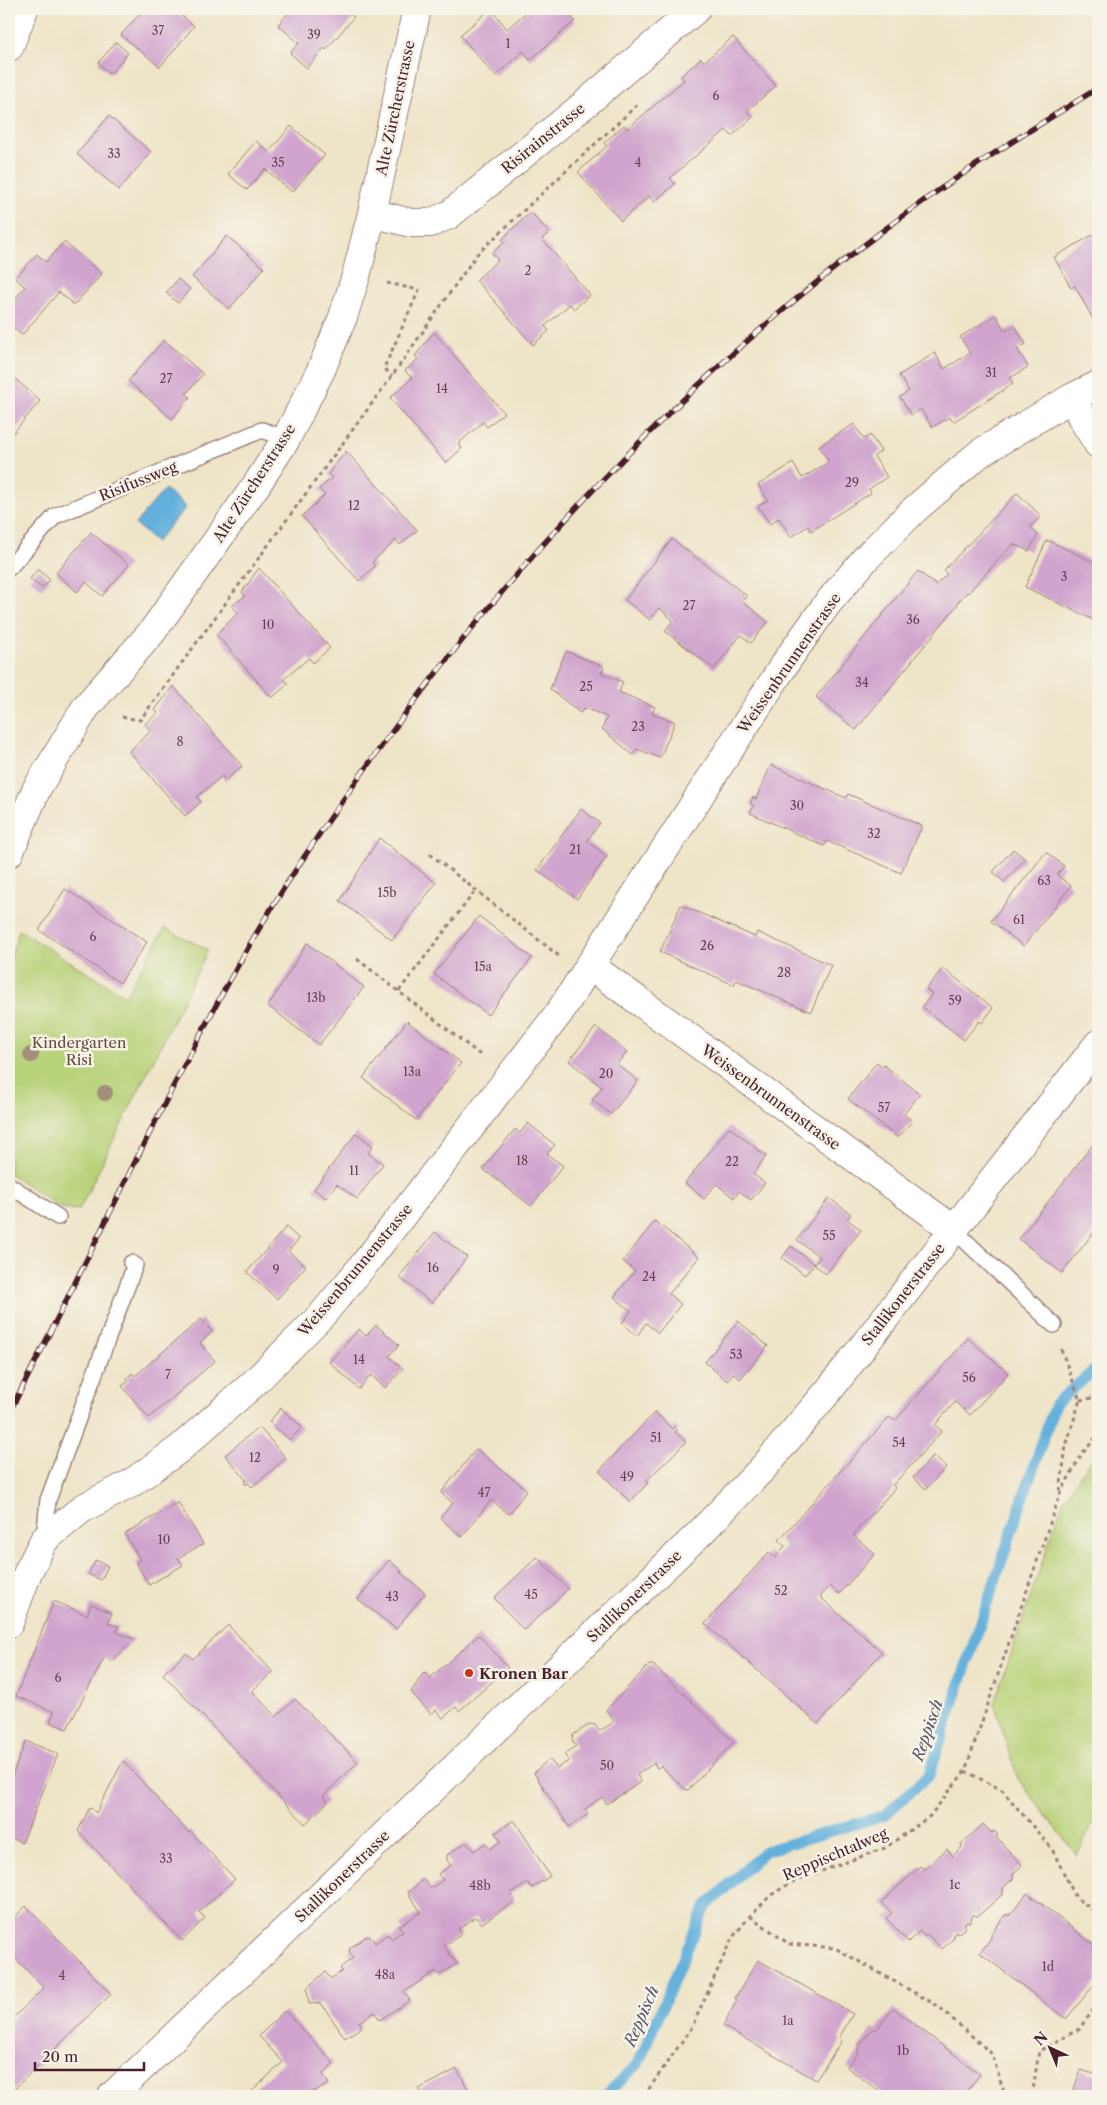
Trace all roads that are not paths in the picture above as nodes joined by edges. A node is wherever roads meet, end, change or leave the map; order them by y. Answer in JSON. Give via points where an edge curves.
{"nodes":[{"id":1,"x":24,"y":9,"type":"edge"},
{"id":2,"x":417,"y":9,"type":"edge"},
{"id":3,"x":696,"y":9,"type":"edge"},
{"id":4,"x":9,"y":47,"type":"edge"},
{"id":5,"x":372,"y":213,"type":"junction"},
{"id":6,"x":1098,"y":385,"type":"edge"},
{"id":7,"x":1073,"y":397,"type":"junction"},
{"id":8,"x":286,"y":439,"type":"junction"},
{"id":9,"x":1098,"y":444,"type":"edge"},
{"id":10,"x":9,"y":568,"type":"edge"},
{"id":11,"x":9,"y":853,"type":"edge"},
{"id":12,"x":586,"y":970,"type":"junction"},
{"id":13,"x":1098,"y":1044,"type":"edge"},
{"id":14,"x":9,"y":1185,"type":"edge"},
{"id":15,"x":58,"y":1217,"type":"dead end"},
{"id":16,"x":953,"y":1229,"type":"junction"},
{"id":17,"x":131,"y":1263,"type":"dead end"},
{"id":18,"x":1054,"y":1325,"type":"dead end"},
{"id":19,"x":44,"y":1540,"type":"junction"},
{"id":20,"x":9,"y":1623,"type":"edge"},
{"id":21,"x":112,"y":2096,"type":"edge"}],
"edges":[{"from":1,"to":4,"type":"street"},
{"from":2,"to":5,"type":"street","name":"Alte Zürcherstrasse"},
{"from":3,"to":5,"type":"street","name":"Risirainstrasse","via":[[449,215],[430,223],[411,223]]},
{"from":5,"to":8,"type":"street","name":"Alte Zürcherstrasse","via":[[343,317],[321,370]]},
{"from":6,"to":7,"type":"street","name":"Weissenbrunnenstrasse"},
{"from":7,"to":9,"type":"street"},
{"from":7,"to":12,"type":"street","name":"Weissenbrunnenstrasse","via":[[980,453],[914,510],[826,604]]},
{"from":8,"to":10,"type":"lane","name":"Risifussweg","via":[[262,430],[55,516]]},
{"from":8,"to":11,"type":"street","name":"Alte Zürcherstrasse","via":[[152,632],[86,707],[37,788]]},
{"from":12,"to":16,"type":"street","name":"Weissenbrunnenstrasse"},
{"from":12,"to":19,"type":"street","name":"Weissenbrunnenstrasse","via":[[559,1013],[521,1063],[322,1315],[253,1384],[178,1450],[130,1484],[82,1508]]},
{"from":13,"to":16,"type":"street","name":"Stallikonerstrasse"},
{"from":14,"to":15,"type":"lane"},
{"from":16,"to":18,"type":"lane"},
{"from":16,"to":21,"type":"street","name":"Stallikonerstrasse","via":[[830,1389],[763,1468]]},
{"from":17,"to":19,"type":"lane","via":[[135,1265],[48,1500]]},
{"from":19,"to":20,"type":"street","name":"Weissenbrunnenstrasse"}]}
